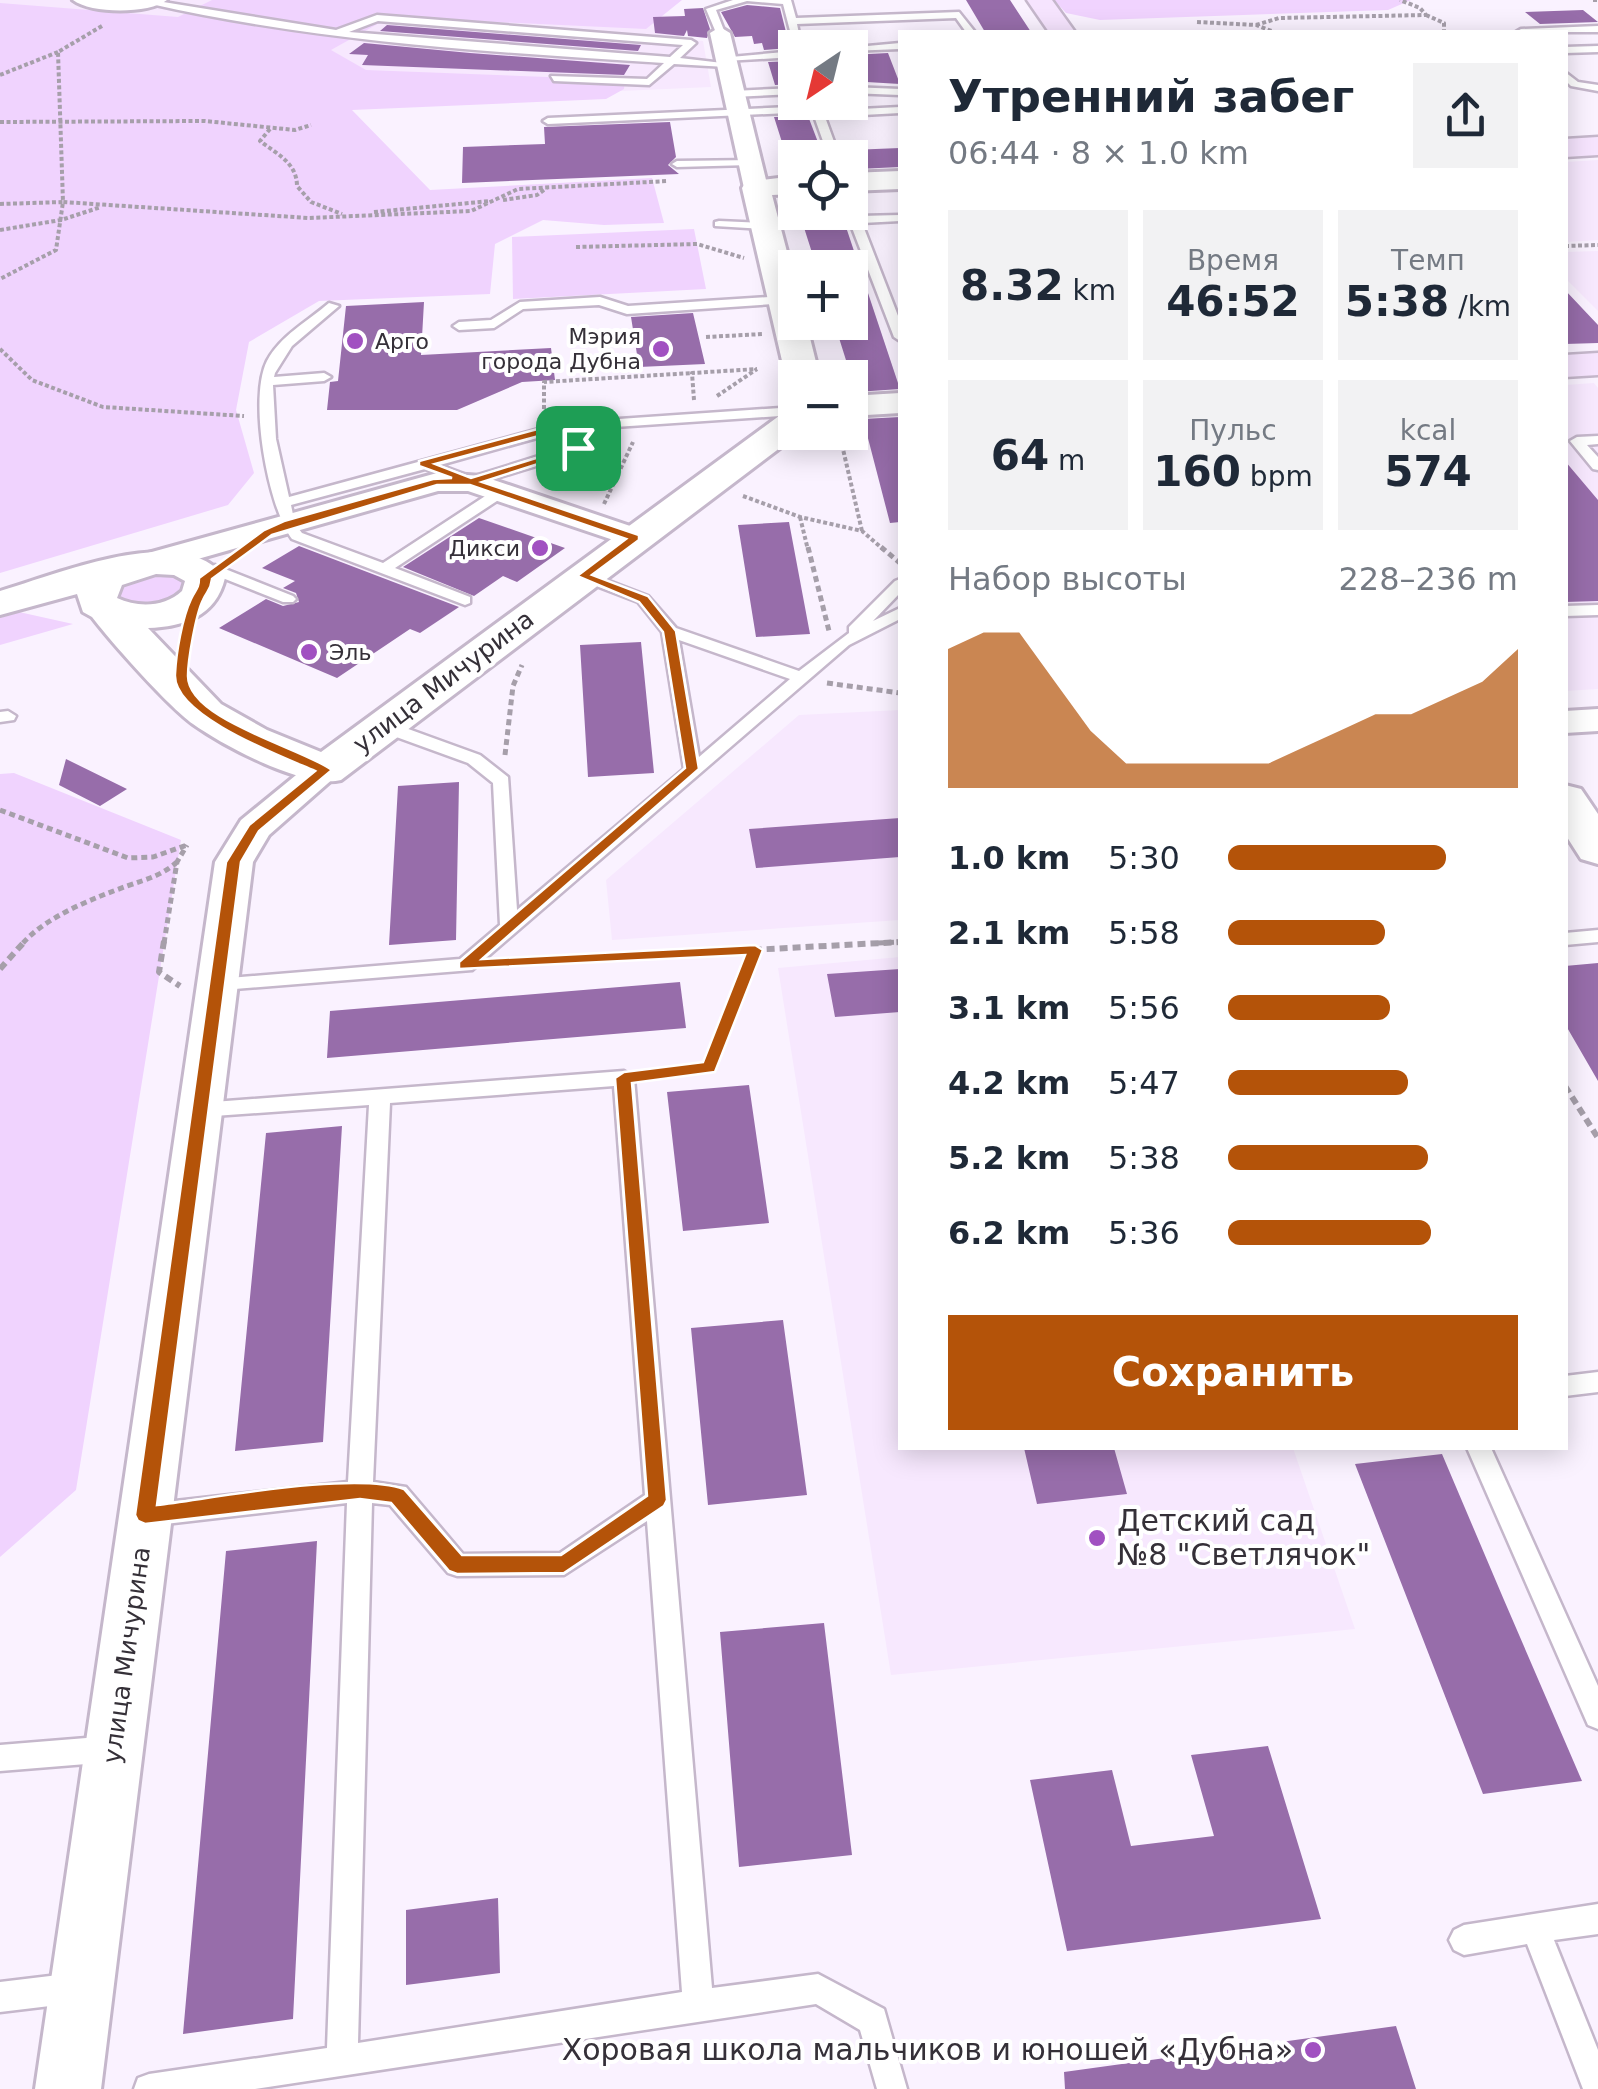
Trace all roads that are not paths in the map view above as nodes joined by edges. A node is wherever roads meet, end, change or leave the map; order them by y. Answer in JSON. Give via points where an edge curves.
{"nodes":[{"id":1,"x":83,"y":0,"type":"edge"},
{"id":2,"x":747,"y":0,"type":"edge"},
{"id":3,"x":1039,"y":0,"type":"edge"},
{"id":4,"x":155,"y":1,"type":"edge"},
{"id":5,"x":792,"y":20,"type":"junction"},
{"id":6,"x":1598,"y":29,"type":"edge"},
{"id":7,"x":793,"y":30,"type":"edge"},
{"id":8,"x":969,"y":30,"type":"edge"},
{"id":9,"x":1061,"y":30,"type":"edge"},
{"id":10,"x":1568,"y":30,"type":"edge"},
{"id":11,"x":720,"y":33,"type":"joint"},
{"id":12,"x":336,"y":34,"type":"junction"},
{"id":13,"x":898,"y":46,"type":"edge"},
{"id":14,"x":868,"y":47,"type":"edge"},
{"id":15,"x":1598,"y":49,"type":"edge"},
{"id":16,"x":1568,"y":50,"type":"edge"},
{"id":17,"x":778,"y":54,"type":"edge"},
{"id":18,"x":672,"y":60,"type":"junction"},
{"id":19,"x":726,"y":61,"type":"junction"},
{"id":20,"x":1568,"y":77,"type":"edge"},
{"id":21,"x":554,"y":78,"type":"dead end"},
{"id":22,"x":1598,"y":88,"type":"edge"},
{"id":23,"x":868,"y":91,"type":"edge"},
{"id":24,"x":898,"y":92,"type":"edge"},
{"id":25,"x":778,"y":94,"type":"edge"},
{"id":26,"x":735,"y":103,"type":"junction"},
{"id":27,"x":778,"y":106,"type":"edge"},
{"id":28,"x":898,"y":110,"type":"edge"},
{"id":29,"x":868,"y":112,"type":"edge"},
{"id":30,"x":548,"y":122,"type":"dead end"},
{"id":31,"x":1598,"y":146,"type":"edge"},
{"id":32,"x":1568,"y":148,"type":"edge"},
{"id":33,"x":677,"y":164,"type":"dead end"},
{"id":34,"x":753,"y":175,"type":"junction"},
{"id":35,"x":898,"y":180,"type":"edge"},
{"id":36,"x":778,"y":181,"type":"edge"},
{"id":37,"x":868,"y":181,"type":"edge"},
{"id":38,"x":898,"y":218,"type":"edge"},
{"id":39,"x":868,"y":219,"type":"edge"},
{"id":40,"x":720,"y":224,"type":"dead end"},
{"id":41,"x":766,"y":226,"type":"junction"},
{"id":42,"x":859,"y":230,"type":"edge"},
{"id":43,"x":778,"y":275,"type":"edge"},
{"id":44,"x":778,"y":300,"type":"edge"},
{"id":45,"x":332,"y":306,"type":"dead end"},
{"id":46,"x":458,"y":326,"type":"dead end"},
{"id":47,"x":898,"y":332,"type":"edge"},
{"id":48,"x":324,"y":377,"type":"dead end"},
{"id":49,"x":268,"y":381,"type":"junction"},
{"id":50,"x":898,"y":403,"type":"edge"},
{"id":51,"x":868,"y":405,"type":"edge"},
{"id":52,"x":778,"y":412,"type":"edge"},
{"id":53,"x":610,"y":425,"type":"junction"},
{"id":54,"x":778,"y":432,"type":"edge"},
{"id":55,"x":1598,"y":440,"type":"edge"},
{"id":56,"x":423,"y":463,"type":"junction"},
{"id":57,"x":1598,"y":466,"type":"edge"},
{"id":58,"x":471,"y":482,"type":"junction"},
{"id":59,"x":501,"y":492,"type":"junction"},
{"id":60,"x":280,"y":520,"type":"junction"},
{"id":61,"x":634,"y":538,"type":"junction"},
{"id":62,"x":140,"y":565,"type":"junction"},
{"id":63,"x":384,"y":569,"type":"junction"},
{"id":64,"x":584,"y":576,"type":"junction"},
{"id":65,"x":206,"y":583,"type":"junction"},
{"id":66,"x":898,"y":586,"type":"edge"},
{"id":67,"x":288,"y":599,"type":"dead end"},
{"id":68,"x":464,"y":600,"type":"dead end"},
{"id":69,"x":0,"y":603,"type":"edge"},
{"id":70,"x":103,"y":608,"type":"junction"},
{"id":71,"x":1598,"y":610,"type":"edge"},
{"id":72,"x":1568,"y":611,"type":"edge"},
{"id":73,"x":898,"y":614,"type":"edge"},
{"id":74,"x":670,"y":631,"type":"junction"},
{"id":75,"x":843,"y":642,"type":"junction"},
{"id":76,"x":801,"y":677,"type":"junction"},
{"id":77,"x":192,"y":700,"type":"junction"},
{"id":78,"x":1598,"y":720,"type":"edge"},
{"id":79,"x":1568,"y":722,"type":"edge"},
{"id":80,"x":383,"y":726,"type":"junction"},
{"id":81,"x":692,"y":769,"type":"junction"},
{"id":82,"x":325,"y":770,"type":"junction"},
{"id":83,"x":1568,"y":804,"type":"edge"},
{"id":84,"x":1598,"y":849,"type":"edge"},
{"id":85,"x":509,"y":927,"type":"junction"},
{"id":86,"x":1598,"y":936,"type":"edge"},
{"id":87,"x":1568,"y":939,"type":"edge"},
{"id":88,"x":216,"y":986,"type":"junction"},
{"id":89,"x":380,"y":1096,"type":"junction"},
{"id":90,"x":200,"y":1110,"type":"junction"},
{"id":91,"x":1598,"y":1382,"type":"edge"},
{"id":92,"x":1568,"y":1386,"type":"edge"},
{"id":93,"x":1480,"y":1450,"type":"edge"},
{"id":94,"x":360,"y":1490,"type":"junction"},
{"id":95,"x":657,"y":1500,"type":"junction"},
{"id":96,"x":145,"y":1515,"type":"junction"},
{"id":97,"x":1598,"y":1716,"type":"edge"},
{"id":98,"x":114,"y":1749,"type":"junction"},
{"id":99,"x":0,"y":1758,"type":"edge"},
{"id":100,"x":1598,"y":1919,"type":"edge"},
{"id":101,"x":1535,"y":1928,"type":"junction"},
{"id":102,"x":1464,"y":1940,"type":"dead end"},
{"id":103,"x":82,"y":1988,"type":"junction"},
{"id":104,"x":0,"y":1997,"type":"edge"},
{"id":105,"x":698,"y":2005,"type":"junction"},
{"id":106,"x":342,"y":2061,"type":"junction"},
{"id":107,"x":68,"y":2089,"type":"edge"},
{"id":108,"x":149,"y":2089,"type":"edge"},
{"id":109,"x":892,"y":2089,"type":"edge"},
{"id":110,"x":1598,"y":2089,"type":"edge"}],
"edges":[{"from":1,"to":4,"type":"street"},
{"from":2,"to":5,"type":"lane","via":[[787,1]]},
{"from":2,"to":11,"type":"lane","via":[[711,9]]},
{"from":3,"to":9,"type":"main road"},
{"from":4,"to":12,"type":"lane"},
{"from":5,"to":7,"type":"lane"},
{"from":5,"to":8,"type":"lane","via":[[959,15]]},
{"from":6,"to":10,"type":"lane"},
{"from":11,"to":19,"type":"street"},
{"from":12,"to":18,"type":"lane"},
{"from":12,"to":18,"type":"lane","via":[[377,18],[691,43]]},
{"from":13,"to":14,"type":"lane"},
{"from":15,"to":16,"type":"lane"},
{"from":17,"to":19,"type":"lane"},
{"from":18,"to":19,"type":"lane"},
{"from":18,"to":21,"type":"lane","via":[[649,82]]},
{"from":19,"to":26,"type":"street"},
{"from":20,"to":22,"type":"lane"},
{"from":23,"to":24,"type":"lane"},
{"from":25,"to":26,"type":"lane"},
{"from":26,"to":27,"type":"lane"},
{"from":26,"to":30,"type":"lane"},
{"from":26,"to":34,"type":"street"},
{"from":28,"to":29,"type":"lane"},
{"from":31,"to":32,"type":"main road"},
{"from":33,"to":34,"type":"lane"},
{"from":34,"to":36,"type":"street"},
{"from":34,"to":41,"type":"street"},
{"from":35,"to":37,"type":"street"},
{"from":38,"to":39,"type":"lane"},
{"from":40,"to":41,"type":"lane"},
{"from":41,"to":43,"type":"street"},
{"from":42,"to":47,"type":"lane"},
{"from":44,"to":46,"type":"lane","via":[[628,310],[600,301],[520,306],[494,324]]},
{"from":45,"to":49,"type":"lane","via":[[272,360]]},
{"from":48,"to":49,"type":"lane"},
{"from":49,"to":60,"type":"lane","via":[[265,418]]},
{"from":50,"to":51,"type":"street"},
{"from":52,"to":53,"type":"lane"},
{"from":53,"to":56,"type":"lane","via":[[560,427]]},
{"from":53,"to":58,"type":"lane","via":[[578,448]]},
{"from":54,"to":61,"type":"street","name":"улица Мичурина"},
{"from":55,"to":57,"type":"lane","via":[[1577,441]]},
{"from":56,"to":58,"type":"lane"},
{"from":56,"to":60,"type":"lane"},
{"from":58,"to":59,"type":"street"},
{"from":58,"to":60,"type":"street","via":[[437,482]]},
{"from":59,"to":61,"type":"street"},
{"from":59,"to":63,"type":"lane"},
{"from":60,"to":62,"type":"street"},
{"from":60,"to":63,"type":"lane","via":[[297,536]]},
{"from":60,"to":65,"type":"street"},
{"from":61,"to":64,"type":"street","name":"улица Мичурина"},
{"from":62,"to":65,"type":"street","via":[[176,562],[195,568]]},
{"from":62,"to":69,"type":"street"},
{"from":62,"to":70,"type":"street","via":[[108,577],[96,590]]},
{"from":63,"to":68,"type":"lane"},
{"from":64,"to":74,"type":"lane","via":[[643,599]]},
{"from":64,"to":80,"type":"street","name":"улица Мичурина"},
{"from":65,"to":67,"type":"lane"},
{"from":65,"to":70,"type":"street","via":[[178,611],[154,617],[130,618]]},
{"from":65,"to":77,"type":"street","via":[[180,679]]},
{"from":66,"to":75,"type":"lane"},
{"from":69,"to":70,"type":"street","via":[[58,598]]},
{"from":70,"to":77,"type":"street"},
{"from":71,"to":72,"type":"lane"},
{"from":73,"to":75,"type":"lane"},
{"from":74,"to":76,"type":"lane"},
{"from":74,"to":81,"type":"lane"},
{"from":75,"to":76,"type":"lane"},
{"from":76,"to":81,"type":"lane"},
{"from":77,"to":82,"type":"street","via":[[251,739]]},
{"from":78,"to":79,"type":"street"},
{"from":80,"to":82,"type":"street","name":"улица Мичурина"},
{"from":80,"to":85,"type":"lane","via":[[474,758],[502,782]]},
{"from":81,"to":85,"type":"lane"},
{"from":82,"to":88,"type":"street","name":"улица Мичурина","via":[[242,845]]},
{"from":83,"to":84,"type":"street"},
{"from":85,"to":88,"type":"lane","via":[[465,965]]},
{"from":86,"to":87,"type":"lane"},
{"from":88,"to":90,"type":"street","name":"улица Мичурина"},
{"from":89,"to":90,"type":"lane"},
{"from":89,"to":94,"type":"lane"},
{"from":89,"to":95,"type":"lane","via":[[624,1078]]},
{"from":90,"to":96,"type":"street","name":"улица Мичурина"},
{"from":91,"to":92,"type":"lane"},
{"from":93,"to":97,"type":"lane"},
{"from":94,"to":95,"type":"lane","via":[[397,1495],[457,1564],[564,1564]]},
{"from":94,"to":96,"type":"lane"},
{"from":94,"to":106,"type":"lane"},
{"from":95,"to":105,"type":"lane"},
{"from":96,"to":98,"type":"street","name":"улица Мичурина"},
{"from":98,"to":99,"type":"lane"},
{"from":98,"to":103,"type":"street","name":"улица Мичурина"},
{"from":100,"to":101,"type":"lane"},
{"from":101,"to":102,"type":"lane"},
{"from":101,"to":110,"type":"lane"},
{"from":103,"to":104,"type":"lane"},
{"from":103,"to":107,"type":"street","name":"улица Мичурина"},
{"from":105,"to":106,"type":"lane"},
{"from":105,"to":109,"type":"lane","via":[[818,1989],[873,2020]]},
{"from":106,"to":108,"type":"lane"}]}
